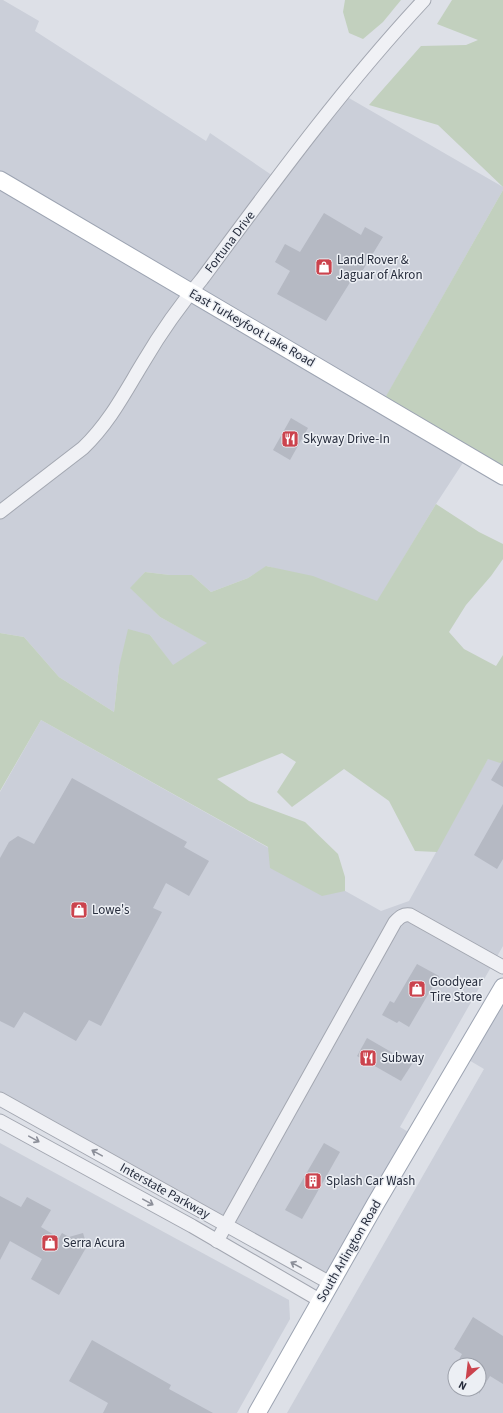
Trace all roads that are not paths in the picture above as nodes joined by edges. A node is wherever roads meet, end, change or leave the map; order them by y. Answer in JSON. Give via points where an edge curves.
{"nodes":[{"id":1,"x":424,"y":0,"type":"edge"},
{"id":2,"x":0,"y":180,"type":"edge"},
{"id":3,"x":190,"y":292,"type":"junction"},
{"id":4,"x":503,"y":476,"type":"edge"},
{"id":5,"x":0,"y":512,"type":"edge"},
{"id":6,"x":503,"y":967,"type":"edge"},
{"id":7,"x":503,"y":986,"type":"edge"},
{"id":8,"x":0,"y":1099,"type":"edge"},
{"id":9,"x":23,"y":1112,"type":"junction"},
{"id":10,"x":0,"y":1121,"type":"edge"},
{"id":11,"x":15,"y":1129,"type":"junction"},
{"id":12,"x":225,"y":1225,"type":"junction"},
{"id":13,"x":217,"y":1240,"type":"junction"},
{"id":14,"x":330,"y":1283,"type":"junction"},
{"id":15,"x":320,"y":1300,"type":"junction"},
{"id":16,"x":256,"y":1413,"type":"edge"}],
"edges":[{"from":1,"to":3,"type":"street","name":"Fortuna Drive","via":[[342,94]]},
{"from":2,"to":3,"type":"main road","name":"East Turkeyfoot Lake Road"},
{"from":3,"to":4,"type":"main road","name":"East Turkeyfoot Lake Road"},
{"from":3,"to":5,"type":"street","name":"Fortuna Drive","via":[[145,359],[109,420],[94,438]]},
{"from":6,"to":12,"type":"street","via":[[410,915],[398,918]]},
{"from":7,"to":14,"type":"main road","name":"South Arlington Road"},
{"from":8,"to":9,"type":"street","name":"Interstate Parkway"},
{"from":9,"to":11,"type":"street"},
{"from":12,"to":9,"type":"street","name":"Interstate Parkway","one_way":true},
{"from":10,"to":11,"type":"street","name":"Interstate Parkway"},
{"from":11,"to":13,"type":"street","name":"Interstate Parkway","one_way":true},
{"from":12,"to":13,"type":"street"},
{"from":14,"to":12,"type":"street","name":"Interstate Parkway","one_way":true},
{"from":13,"to":15,"type":"street","name":"Interstate Parkway"},
{"from":14,"to":15,"type":"main road","name":"South Arlington Road"},
{"from":15,"to":16,"type":"main road","name":"South Arlington Road"}]}
